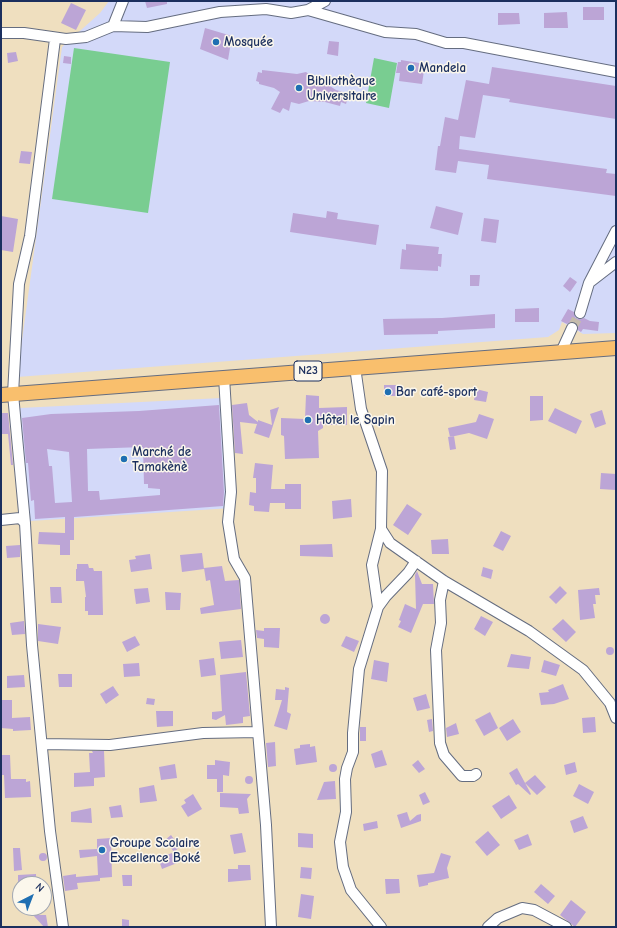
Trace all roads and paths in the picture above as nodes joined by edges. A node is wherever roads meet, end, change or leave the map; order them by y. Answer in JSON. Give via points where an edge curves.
{"nodes":[{"id":1,"x":123,"y":1,"type":"edge"},
{"id":2,"x":324,"y":1,"type":"edge"},
{"id":3,"x":308,"y":10,"type":"junction"},
{"id":4,"x":113,"y":26,"type":"junction"},
{"id":5,"x":1,"y":33,"type":"edge"},
{"id":6,"x":55,"y":39,"type":"junction"},
{"id":7,"x":616,"y":72,"type":"edge"},
{"id":8,"x":616,"y":231,"type":"edge"},
{"id":9,"x":615,"y":265,"type":"edge"},
{"id":10,"x":589,"y":283,"type":"junction"},
{"id":11,"x":580,"y":313,"type":"tunnel mouth"},
{"id":12,"x":572,"y":328,"type":"tunnel mouth"},
{"id":13,"x":616,"y":348,"type":"edge"},
{"id":14,"x":560,"y":352,"type":"junction"},
{"id":15,"x":355,"y":367,"type":"junction"},
{"id":16,"x":224,"y":377,"type":"junction"},
{"id":17,"x":7,"y":395,"type":"edge"},
{"id":18,"x":1,"y":520,"type":"edge"},
{"id":19,"x":25,"y":523,"type":"junction"},
{"id":20,"x":381,"y":529,"type":"junction"},
{"id":21,"x":416,"y":561,"type":"junction"},
{"id":22,"x":444,"y":581,"type":"junction"},
{"id":23,"x":378,"y":607,"type":"junction"},
{"id":24,"x":616,"y":718,"type":"edge"},
{"id":25,"x":257,"y":732,"type":"junction"},
{"id":26,"x":42,"y":744,"type":"junction"},
{"id":27,"x":476,"y":774,"type":"dead end"},
{"id":28,"x":62,"y":927,"type":"edge"},
{"id":29,"x":271,"y":927,"type":"edge"},
{"id":30,"x":381,"y":927,"type":"edge"},
{"id":31,"x":488,"y":927,"type":"edge"},
{"id":32,"x":566,"y":927,"type":"edge"}],
"edges":[{"from":1,"to":4,"type":"street"},
{"from":2,"to":3,"type":"street"},
{"from":3,"to":4,"type":"street","via":[[291,13],[266,9],[220,12],[147,26]]},
{"from":3,"to":7,"type":"street","via":[[385,32],[416,34],[446,43],[464,43]]},
{"from":4,"to":6,"type":"street","via":[[86,37]]},
{"from":5,"to":6,"type":"street","via":[[24,33]]},
{"from":6,"to":17,"type":"street","via":[[30,236],[19,284]]},
{"from":8,"to":10,"type":"street"},
{"from":9,"to":10,"type":"street"},
{"from":10,"to":11,"type":"street"},
{"from":12,"to":14,"type":"street"},
{"from":13,"to":14,"type":"highway","number":"N23"},
{"from":14,"to":15,"type":"highway","number":"N23"},
{"from":15,"to":16,"type":"highway","number":"N23"},
{"from":15,"to":20,"type":"street","via":[[361,409],[382,471]]},
{"from":16,"to":17,"type":"highway","number":"N23"},
{"from":16,"to":25,"type":"street","via":[[232,492],[228,522],[234,559],[245,578]]},
{"from":17,"to":19,"type":"street"},
{"from":18,"to":19,"type":"street","via":[[20,518]]},
{"from":19,"to":26,"type":"street","via":[[32,645]]},
{"from":20,"to":21,"type":"street","via":[[390,543]]},
{"from":20,"to":23,"type":"street","via":[[372,565]]},
{"from":21,"to":22,"type":"street"},
{"from":21,"to":23,"type":"street"},
{"from":22,"to":24,"type":"street","via":[[529,631],[583,670],[610,704]]},
{"from":22,"to":27,"type":"street","via":[[436,650],[440,743],[444,755],[462,776]]},
{"from":23,"to":30,"type":"street","via":[[359,669],[353,752],[347,768],[346,812],[340,842],[343,867],[351,890]]},
{"from":25,"to":26,"type":"street","via":[[203,733],[110,745]]},
{"from":25,"to":29,"type":"street","via":[[266,825]]},
{"from":26,"to":28,"type":"street"},
{"from":31,"to":32,"type":"street","via":[[498,918],[522,908],[534,910]]}]}
